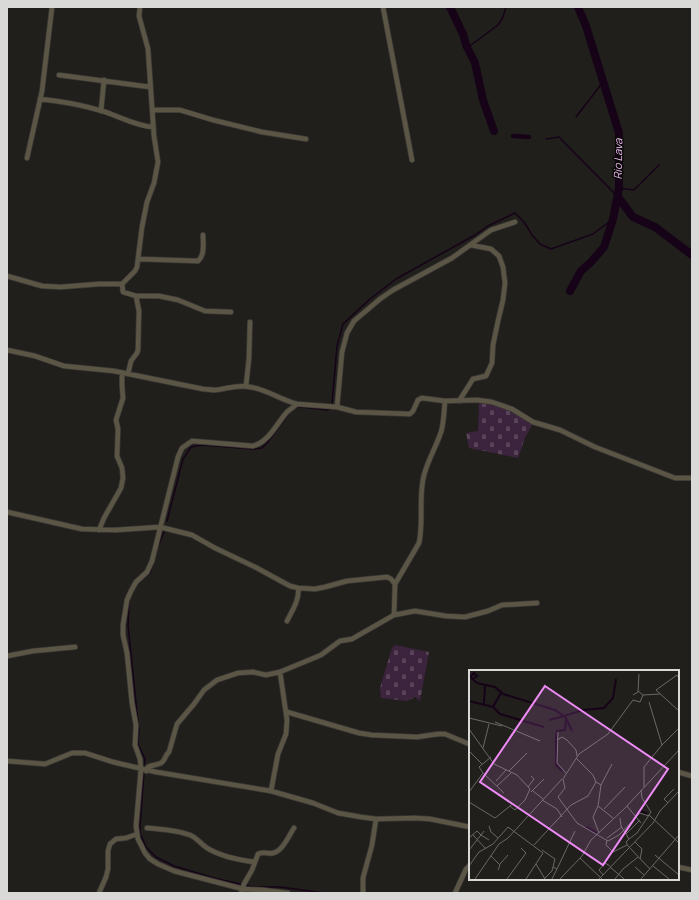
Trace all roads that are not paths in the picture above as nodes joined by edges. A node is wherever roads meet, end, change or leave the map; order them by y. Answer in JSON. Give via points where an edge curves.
{"nodes":[{"id":1,"x":52,"y":7,"type":"edge"},
{"id":2,"x":140,"y":7,"type":"edge"},
{"id":3,"x":383,"y":7,"type":"edge"},
{"id":4,"x":59,"y":75,"type":"dead end"},
{"id":5,"x":104,"y":80,"type":"junction"},
{"id":6,"x":150,"y":86,"type":"junction"},
{"id":7,"x":40,"y":99,"type":"junction"},
{"id":8,"x":101,"y":110,"type":"junction"},
{"id":9,"x":152,"y":110,"type":"junction"},
{"id":10,"x":153,"y":127,"type":"junction"},
{"id":11,"x":306,"y":138,"type":"dead end"},
{"id":12,"x":28,"y":158,"type":"dead end"},
{"id":13,"x":412,"y":160,"type":"dead end"},
{"id":14,"x":515,"y":222,"type":"dead end"},
{"id":15,"x":203,"y":235,"type":"dead end"},
{"id":16,"x":471,"y":245,"type":"junction"},
{"id":17,"x":138,"y":258,"type":"junction"},
{"id":18,"x":7,"y":276,"type":"edge"},
{"id":19,"x":122,"y":284,"type":"junction"},
{"id":20,"x":136,"y":296,"type":"junction"},
{"id":21,"x":231,"y":312,"type":"dead end"},
{"id":22,"x":250,"y":322,"type":"dead end"},
{"id":23,"x":7,"y":350,"type":"edge"},
{"id":24,"x":122,"y":373,"type":"junction"},
{"id":25,"x":128,"y":374,"type":"junction"},
{"id":26,"x":246,"y":386,"type":"junction"},
{"id":27,"x":445,"y":401,"type":"junction"},
{"id":28,"x":459,"y":401,"type":"junction"},
{"id":29,"x":297,"y":404,"type":"junction"},
{"id":30,"x":337,"y":407,"type":"junction"},
{"id":31,"x":692,"y":478,"type":"edge"},
{"id":32,"x":7,"y":512,"type":"edge"},
{"id":33,"x":160,"y":527,"type":"junction"},
{"id":34,"x":99,"y":530,"type":"junction"},
{"id":35,"x":395,"y":584,"type":"junction"},
{"id":36,"x":298,"y":588,"type":"junction"},
{"id":37,"x":537,"y":603,"type":"dead end"},
{"id":38,"x":394,"y":615,"type":"junction"},
{"id":39,"x":288,"y":621,"type":"dead end"},
{"id":40,"x":75,"y":647,"type":"dead end"},
{"id":41,"x":7,"y":656,"type":"edge"},
{"id":42,"x":280,"y":672,"type":"junction"},
{"id":43,"x":287,"y":712,"type":"junction"},
{"id":44,"x":469,"y":744,"type":"edge"},
{"id":45,"x":7,"y":761,"type":"edge"},
{"id":46,"x":141,"y":769,"type":"junction"},
{"id":47,"x":146,"y":770,"type":"junction"},
{"id":48,"x":679,"y":772,"type":"edge"},
{"id":49,"x":692,"y":776,"type":"edge"},
{"id":50,"x":271,"y":791,"type":"junction"},
{"id":51,"x":376,"y":819,"type":"junction"},
{"id":52,"x":147,"y":828,"type":"dead end"},
{"id":53,"x":294,"y":828,"type":"dead end"},
{"id":54,"x":469,"y":828,"type":"edge"},
{"id":55,"x":137,"y":834,"type":"junction"},
{"id":56,"x":255,"y":862,"type":"junction"},
{"id":57,"x":469,"y":866,"type":"edge"},
{"id":58,"x":679,"y":867,"type":"edge"},
{"id":59,"x":692,"y":870,"type":"edge"},
{"id":60,"x":243,"y":888,"type":"edge"},
{"id":61,"x":100,"y":893,"type":"edge"},
{"id":62,"x":288,"y":893,"type":"edge"},
{"id":63,"x":363,"y":893,"type":"edge"},
{"id":64,"x":455,"y":893,"type":"edge"}],
"edges":[{"from":1,"to":7,"type":"street"},
{"from":2,"to":6,"type":"street","via":[[138,16],[148,49]]},
{"from":3,"to":13,"type":"street"},
{"from":4,"to":5,"type":"street"},
{"from":5,"to":6,"type":"street"},
{"from":5,"to":8,"type":"street"},
{"from":6,"to":9,"type":"street"},
{"from":7,"to":8,"type":"street"},
{"from":7,"to":12,"type":"street"},
{"from":8,"to":10,"type":"street","via":[[141,126]]},
{"from":9,"to":10,"type":"street"},
{"from":9,"to":11,"type":"street","via":[[180,110],[262,132]]},
{"from":10,"to":17,"type":"street","via":[[158,169],[147,202]]},
{"from":14,"to":16,"type":"street","via":[[491,230]]},
{"from":15,"to":17,"type":"street","via":[[203,254],[198,261]]},
{"from":16,"to":28,"type":"street","via":[[491,249],[499,256],[503,267],[505,292],[488,374],[473,379]]},
{"from":16,"to":30,"type":"street","via":[[393,290],[352,323],[342,352]]},
{"from":17,"to":19,"type":"street","via":[[135,271]]},
{"from":18,"to":19,"type":"street","via":[[42,286]]},
{"from":19,"to":20,"type":"street","via":[[123,292]]},
{"from":20,"to":21,"type":"street","via":[[158,296],[178,300],[206,311]]},
{"from":20,"to":25,"type":"street","via":[[139,321],[138,350],[131,361]]},
{"from":22,"to":26,"type":"street"},
{"from":23,"to":24,"type":"street","via":[[64,366]]},
{"from":24,"to":25,"type":"street"},
{"from":24,"to":34,"type":"street","via":[[124,398],[116,420],[117,456],[123,478],[121,488]]},
{"from":25,"to":26,"type":"street","via":[[203,389]]},
{"from":26,"to":29,"type":"street"},
{"from":27,"to":28,"type":"street"},
{"from":27,"to":30,"type":"street","via":[[420,399],[410,414],[356,412]]},
{"from":27,"to":35,"type":"street","via":[[444,422],[423,480],[419,543]]},
{"from":28,"to":31,"type":"street","via":[[492,402],[512,409],[533,422],[560,430],[595,447],[675,478]]},
{"from":29,"to":30,"type":"street"},
{"from":29,"to":33,"type":"street","via":[[265,440],[253,446],[192,441],[182,448]]},
{"from":32,"to":34,"type":"street","via":[[82,529]]},
{"from":33,"to":34,"type":"street"},
{"from":33,"to":36,"type":"street","via":[[192,535]]},
{"from":33,"to":46,"type":"street","via":[[147,572],[136,582],[127,600],[123,625],[136,725],[135,745]]},
{"from":35,"to":36,"type":"street","via":[[387,577],[347,581],[315,589]]},
{"from":35,"to":38,"type":"street"},
{"from":36,"to":39,"type":"street","via":[[296,603]]},
{"from":37,"to":38,"type":"street","via":[[502,605],[465,617],[416,612]]},
{"from":38,"to":42,"type":"street","via":[[352,639],[340,641],[321,655]]},
{"from":40,"to":41,"type":"street"},
{"from":42,"to":43,"type":"street"},
{"from":42,"to":47,"type":"street","via":[[266,675],[253,672],[238,674],[220,678],[209,686],[177,724],[169,752],[163,760]]},
{"from":43,"to":44,"type":"street","via":[[359,733],[417,738],[445,734]]},
{"from":43,"to":50,"type":"street","via":[[286,734],[278,754]]},
{"from":45,"to":46,"type":"street","via":[[45,764],[72,753],[85,753]]},
{"from":46,"to":47,"type":"street"},
{"from":46,"to":55,"type":"street"},
{"from":47,"to":50,"type":"street"},
{"from":48,"to":49,"type":"street"},
{"from":50,"to":51,"type":"street","via":[[313,802],[338,813]]},
{"from":51,"to":54,"type":"street","via":[[430,819]]},
{"from":51,"to":63,"type":"street","via":[[363,878]]},
{"from":52,"to":56,"type":"street","via":[[180,832],[195,838],[219,854]]},
{"from":53,"to":56,"type":"street","via":[[282,847],[274,853],[259,853]]},
{"from":55,"to":60,"type":"street","via":[[145,852],[158,864],[203,879]]},
{"from":55,"to":61,"type":"street","via":[[110,844],[106,877]]},
{"from":56,"to":60,"type":"street"},
{"from":57,"to":64,"type":"street"},
{"from":58,"to":59,"type":"street"},
{"from":60,"to":62,"type":"street"}]}
